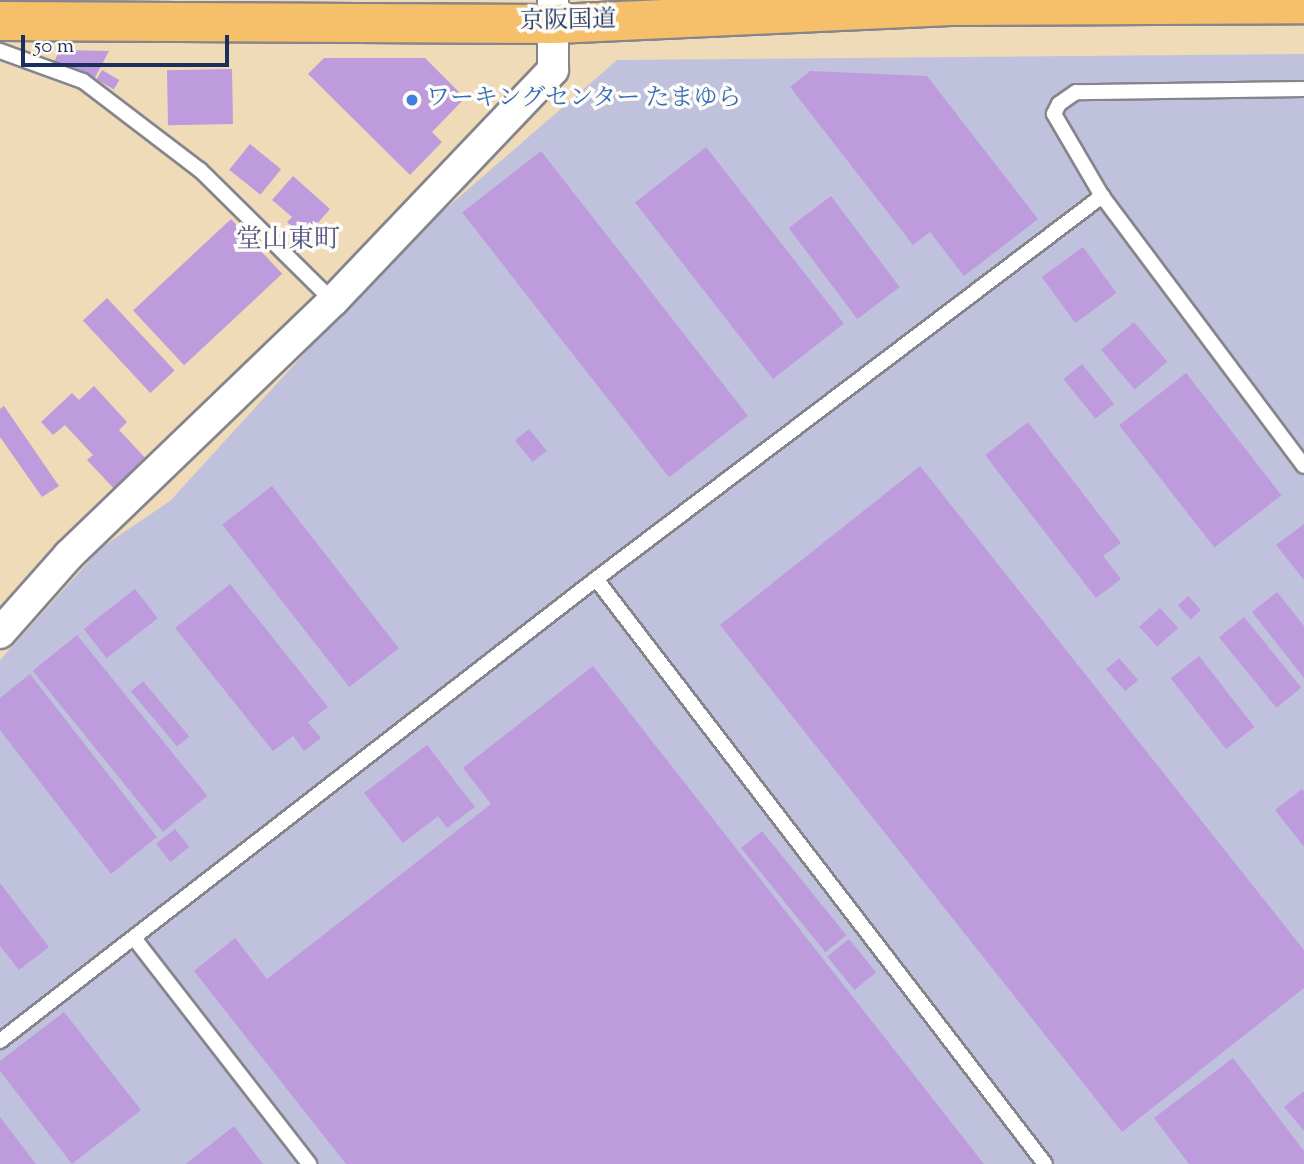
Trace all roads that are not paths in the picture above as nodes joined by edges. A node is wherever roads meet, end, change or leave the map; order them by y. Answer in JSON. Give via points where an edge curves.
{"nodes":[{"id":1,"x":1304,"y":4,"type":"edge"},
{"id":2,"x":554,"y":12,"type":"edge"},
{"id":3,"x":0,"y":21,"type":"edge"},
{"id":4,"x":0,"y":51,"type":"edge"},
{"id":5,"x":1304,"y":89,"type":"edge"},
{"id":6,"x":1102,"y":196,"type":"junction"},
{"id":7,"x":333,"y":301,"type":"junction"},
{"id":8,"x":1304,"y":466,"type":"edge"},
{"id":9,"x":596,"y":579,"type":"junction"},
{"id":10,"x":0,"y":633,"type":"edge"},
{"id":11,"x":134,"y":938,"type":"junction"},
{"id":12,"x":0,"y":1041,"type":"edge"},
{"id":13,"x":309,"y":1164,"type":"edge"},
{"id":14,"x":1045,"y":1164,"type":"edge"}],
"edges":[{"from":1,"to":2,"type":"highway","name":"京阪国道"},
{"from":2,"to":3,"type":"highway","name":"京阪国道"},
{"from":2,"to":7,"type":"street","via":[[553,71]]},
{"from":4,"to":7,"type":"lane","via":[[83,81],[200,170]]},
{"from":5,"to":6,"type":"lane","via":[[1076,92],[1059,104],[1054,114]]},
{"from":6,"to":8,"type":"lane"},
{"from":6,"to":9,"type":"lane"},
{"from":7,"to":10,"type":"street","via":[[69,555]]},
{"from":9,"to":11,"type":"lane"},
{"from":9,"to":14,"type":"lane"},
{"from":11,"to":12,"type":"lane"},
{"from":11,"to":13,"type":"lane"}]}
